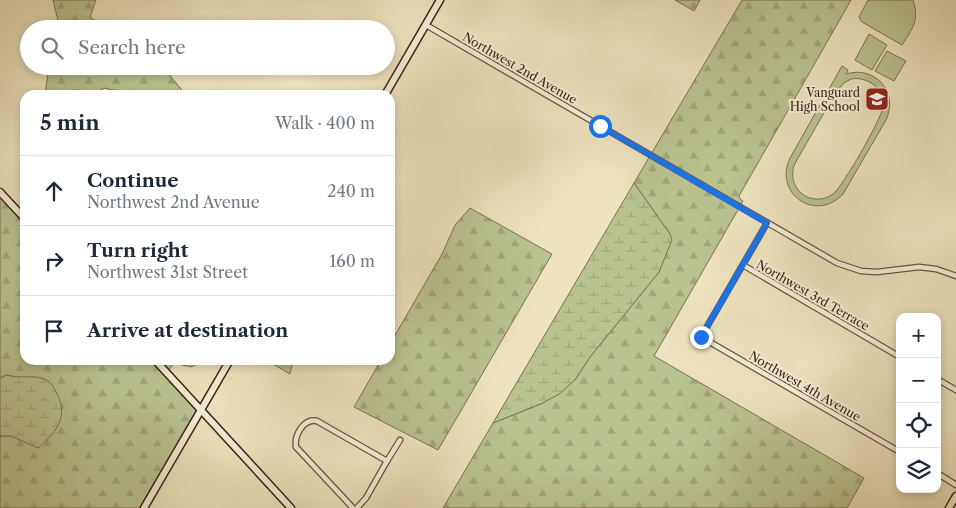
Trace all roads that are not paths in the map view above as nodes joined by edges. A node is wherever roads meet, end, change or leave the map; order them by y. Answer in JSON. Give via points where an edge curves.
{"nodes":[{"id":1,"x":440,"y":0,"type":"edge"},
{"id":2,"x":426,"y":24,"type":"junction"},
{"id":3,"x":388,"y":90,"type":"edge"},
{"id":4,"x":0,"y":192,"type":"edge"},
{"id":5,"x":20,"y":214,"type":"edge"},
{"id":6,"x":767,"y":223,"type":"junction"},
{"id":7,"x":743,"y":265,"type":"junction"},
{"id":8,"x":956,"y":276,"type":"edge"},
{"id":9,"x":896,"y":355,"type":"edge"},
{"id":10,"x":160,"y":365,"type":"edge"},
{"id":11,"x":227,"y":365,"type":"edge"},
{"id":12,"x":941,"y":381,"type":"edge"},
{"id":13,"x":956,"y":390,"type":"edge"},
{"id":14,"x":201,"y":410,"type":"junction"},
{"id":15,"x":400,"y":440,"type":"dead end"},
{"id":16,"x":896,"y":450,"type":"edge"},
{"id":17,"x":387,"y":461,"type":"junction"},
{"id":18,"x":941,"y":476,"type":"edge"},
{"id":19,"x":956,"y":485,"type":"edge"},
{"id":20,"x":956,"y":496,"type":"edge"},
{"id":21,"x":144,"y":508,"type":"edge"},
{"id":22,"x":292,"y":508,"type":"edge"},
{"id":23,"x":353,"y":508,"type":"edge"},
{"id":24,"x":357,"y":508,"type":"edge"},
{"id":25,"x":949,"y":508,"type":"edge"}],
"edges":[{"from":1,"to":2,"type":"street"},
{"from":2,"to":3,"type":"street"},
{"from":2,"to":6,"type":"street","name":"Northwest 2nd Avenue"},
{"from":4,"to":5,"type":"street"},
{"from":6,"to":7,"type":"street"},
{"from":6,"to":8,"type":"street","name":"Northwest 2nd Avenue","via":[[837,263],[861,271],[919,267]]},
{"from":7,"to":9,"type":"street","name":"Northwest 3rd Terrace"},
{"from":7,"to":16,"type":"street","name":"Northwest 4th Avenue","via":[[701,337]]},
{"from":10,"to":14,"type":"street"},
{"from":11,"to":14,"type":"street"},
{"from":12,"to":13,"type":"street"},
{"from":14,"to":21,"type":"street"},
{"from":14,"to":22,"type":"street"},
{"from":15,"to":17,"type":"street"},
{"from":17,"to":23,"type":"street","via":[[316,421],[304,424],[296,437],[296,447]]},
{"from":17,"to":24,"type":"street"},
{"from":18,"to":19,"type":"street"},
{"from":20,"to":25,"type":"street"}]}
